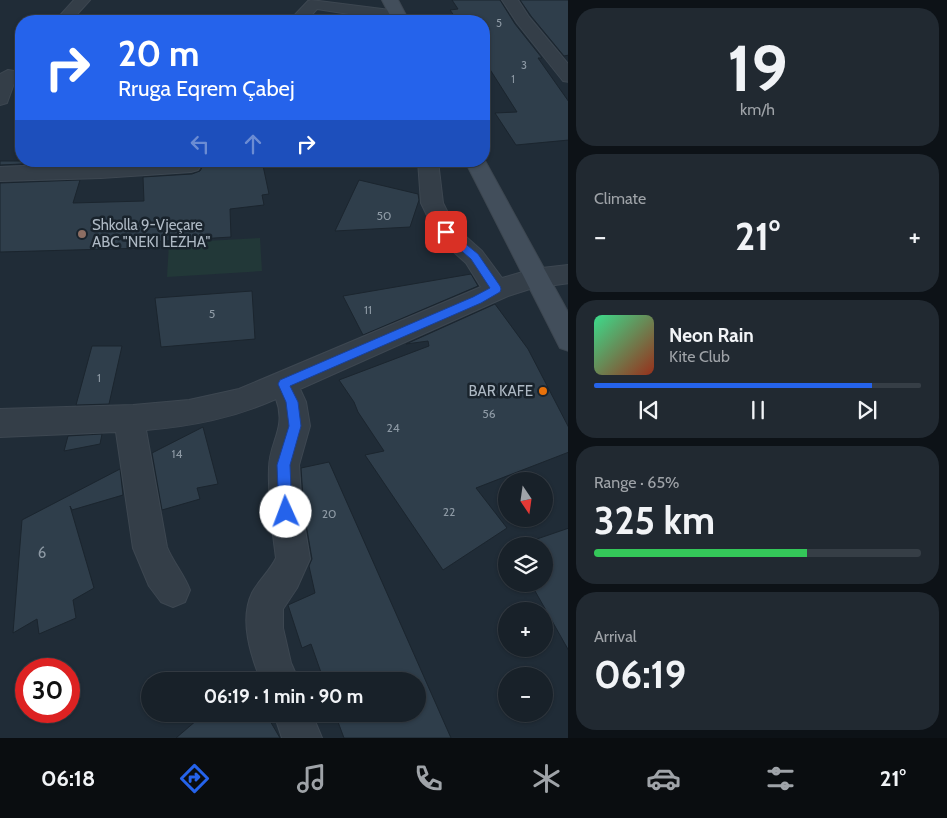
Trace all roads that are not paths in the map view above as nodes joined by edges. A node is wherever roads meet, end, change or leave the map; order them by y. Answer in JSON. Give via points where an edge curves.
{"nodes":[{"id":1,"x":82,"y":0,"type":"edge"},
{"id":2,"x":390,"y":0,"type":"edge"},
{"id":3,"x":510,"y":0,"type":"edge"},
{"id":4,"x":68,"y":15,"type":"edge"},
{"id":5,"x":303,"y":15,"type":"edge"},
{"id":6,"x":376,"y":15,"type":"edge"},
{"id":7,"x":398,"y":15,"type":"edge"},
{"id":8,"x":10,"y":70,"type":"edge"},
{"id":9,"x":568,"y":78,"type":"edge"},
{"id":10,"x":0,"y":99,"type":"edge"},
{"id":11,"x":161,"y":167,"type":"edge"},
{"id":12,"x":429,"y":167,"type":"edge"},
{"id":13,"x":477,"y":167,"type":"edge"},
{"id":14,"x":0,"y":174,"type":"edge"},
{"id":15,"x":568,"y":274,"type":"edge"},
{"id":16,"x":536,"y":278,"type":"junction"},
{"id":17,"x":496,"y":289,"type":"junction"},
{"id":18,"x":568,"y":340,"type":"edge"},
{"id":19,"x":284,"y":384,"type":"junction"},
{"id":20,"x":133,"y":418,"type":"junction"},
{"id":21,"x":0,"y":423,"type":"edge"},
{"id":22,"x":173,"y":590,"type":"dead end"},
{"id":23,"x":276,"y":672,"type":"edge"},
{"id":24,"x":296,"y":722,"type":"edge"},
{"id":25,"x":302,"y":738,"type":"edge"}],
"edges":[{"from":1,"to":4,"type":"street"},
{"from":2,"to":7,"type":"main road"},
{"from":3,"to":9,"type":"street"},
{"from":5,"to":6,"type":"street","via":[[313,4]]},
{"from":8,"to":10,"type":"street"},
{"from":11,"to":14,"type":"street"},
{"from":12,"to":17,"type":"street","via":[[432,203],[446,232],[474,257]]},
{"from":13,"to":16,"type":"main road"},
{"from":15,"to":16,"type":"street"},
{"from":16,"to":17,"type":"street"},
{"from":16,"to":18,"type":"main road"},
{"from":17,"to":19,"type":"street"},
{"from":19,"to":20,"type":"street","via":[[232,403],[189,413]]},
{"from":19,"to":23,"type":"street","via":[[292,402],[295,426],[284,465],[293,559],[265,604],[265,628]]},
{"from":20,"to":21,"type":"street"},
{"from":20,"to":22,"type":"street","via":[[131,433],[150,548],[161,574]]},
{"from":24,"to":25,"type":"street"}]}
